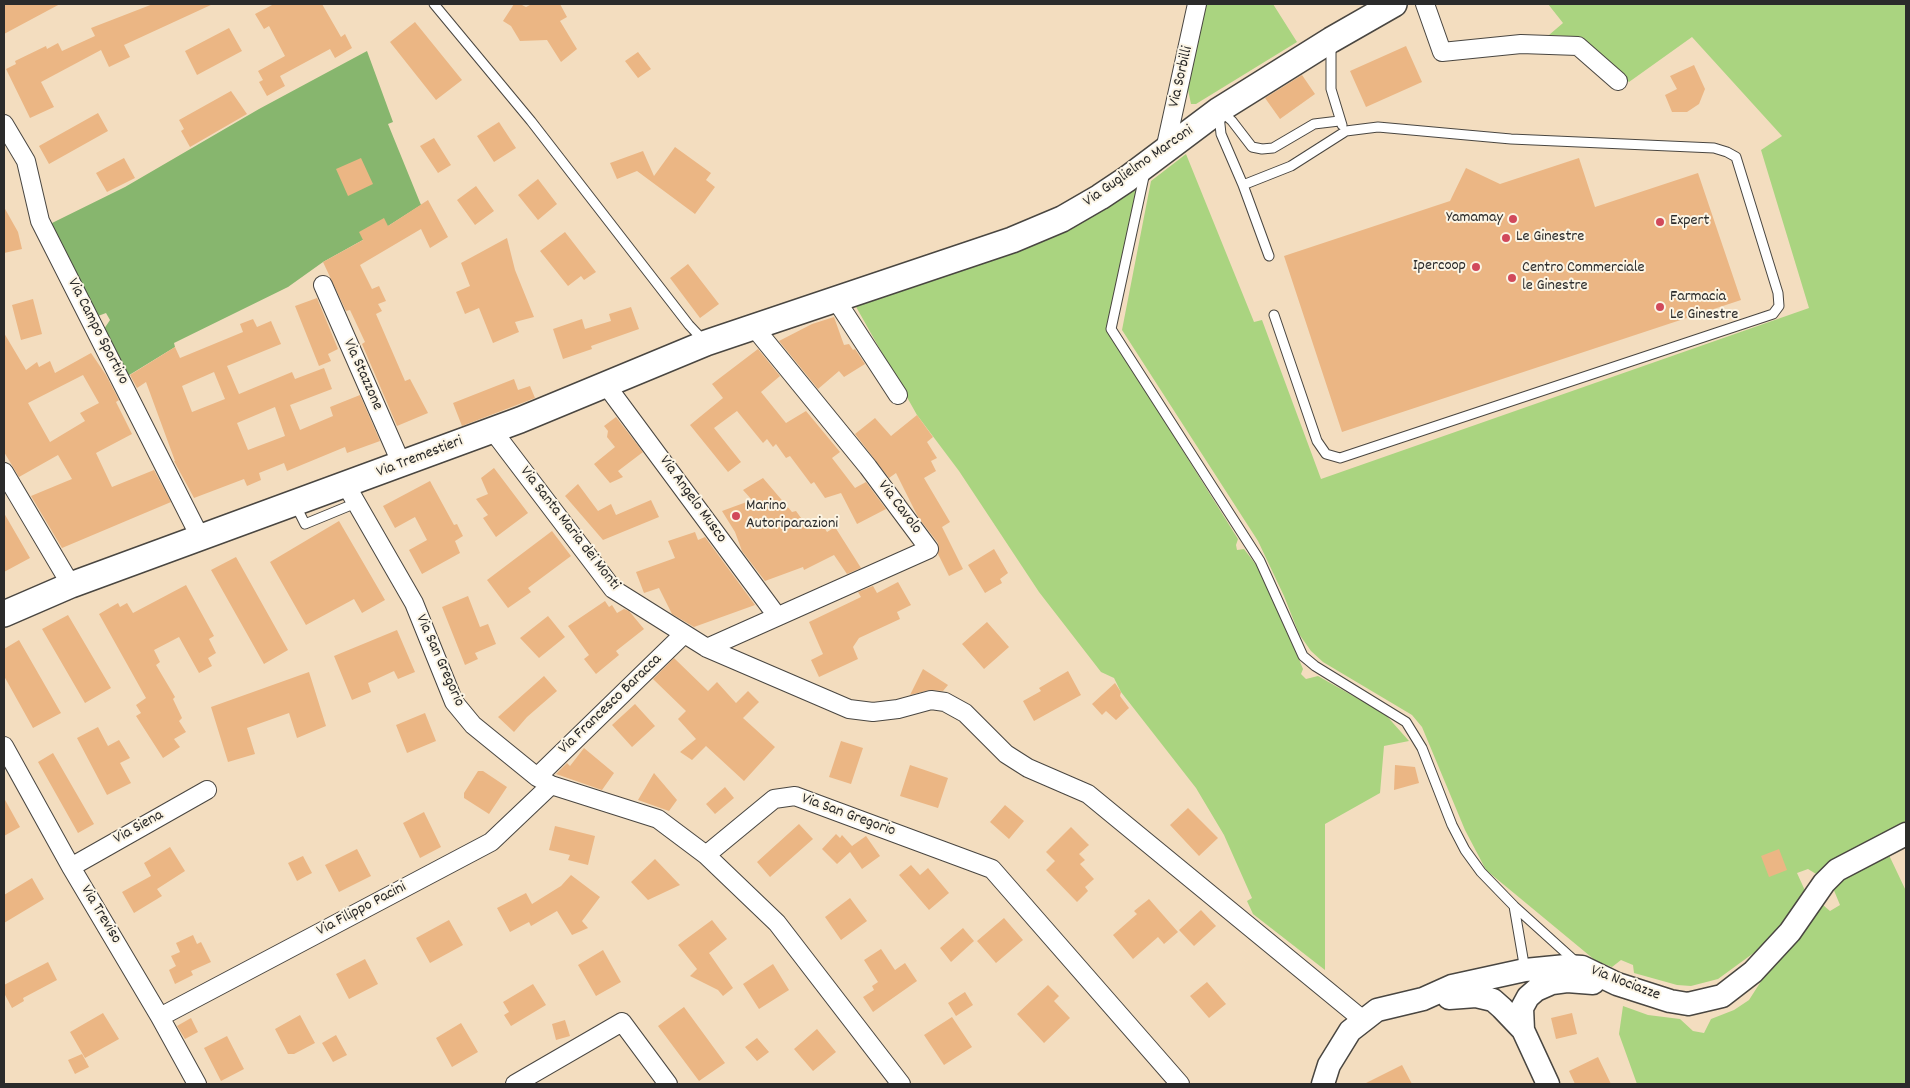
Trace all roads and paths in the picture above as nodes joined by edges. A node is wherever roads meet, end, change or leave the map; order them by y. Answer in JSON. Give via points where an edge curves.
{"nodes":[{"id":1,"x":434,"y":4,"type":"edge"},
{"id":2,"x":1197,"y":4,"type":"edge"},
{"id":3,"x":1394,"y":4,"type":"edge"},
{"id":4,"x":1425,"y":4,"type":"edge"},
{"id":5,"x":1331,"y":40,"type":"junction"},
{"id":6,"x":1618,"y":81,"type":"dead end"},
{"id":7,"x":1219,"y":110,"type":"junction"},
{"id":8,"x":1339,"y":121,"type":"junction"},
{"id":9,"x":4,"y":124,"type":"edge"},
{"id":10,"x":1346,"y":131,"type":"junction"},
{"id":11,"x":1156,"y":157,"type":"junction"},
{"id":12,"x":1244,"y":185,"type":"junction"},
{"id":13,"x":1269,"y":256,"type":"dead end"},
{"id":14,"x":323,"y":285,"type":"dead end"},
{"id":15,"x":836,"y":300,"type":"junction"},
{"id":16,"x":1274,"y":315,"type":"dead end"},
{"id":17,"x":753,"y":326,"type":"junction"},
{"id":18,"x":706,"y":343,"type":"junction"},
{"id":19,"x":606,"y":384,"type":"junction"},
{"id":20,"x":898,"y":394,"type":"dead end"},
{"id":21,"x":493,"y":431,"type":"junction"},
{"id":22,"x":402,"y":465,"type":"junction"},
{"id":23,"x":4,"y":472,"type":"edge"},
{"id":24,"x":351,"y":494,"type":"junction"},
{"id":25,"x":200,"y":537,"type":"junction"},
{"id":26,"x":71,"y":585,"type":"junction"},
{"id":27,"x":4,"y":614,"type":"edge"},
{"id":28,"x":777,"y":616,"type":"junction"},
{"id":29,"x":684,"y":634,"type":"junction"},
{"id":30,"x":706,"y":648,"type":"junction"},
{"id":31,"x":4,"y":746,"type":"edge"},
{"id":32,"x":544,"y":781,"type":"junction"},
{"id":33,"x":207,"y":790,"type":"dead end"},
{"id":34,"x":1906,"y":834,"type":"edge"},
{"id":35,"x":706,"y":855,"type":"junction"},
{"id":36,"x":71,"y":867,"type":"junction"},
{"id":37,"x":1514,"y":906,"type":"junction"},
{"id":38,"x":1582,"y":967,"type":"junction"},
{"id":39,"x":1525,"y":970,"type":"junction"},
{"id":40,"x":1617,"y":984,"type":"junction"},
{"id":41,"x":1424,"y":999,"type":"junction"},
{"id":42,"x":160,"y":1017,"type":"junction"},
{"id":43,"x":1363,"y":1020,"type":"junction"},
{"id":44,"x":1522,"y":1030,"type":"junction"},
{"id":45,"x":197,"y":1084,"type":"edge"},
{"id":46,"x":514,"y":1084,"type":"edge"},
{"id":47,"x":668,"y":1084,"type":"edge"},
{"id":48,"x":901,"y":1084,"type":"edge"},
{"id":49,"x":1180,"y":1084,"type":"edge"},
{"id":50,"x":1323,"y":1084,"type":"edge"},
{"id":51,"x":1548,"y":1084,"type":"edge"}],
"edges":[{"from":1,"to":18,"type":"lane"},
{"from":2,"to":11,"type":"street","name":"Via Sorbilli"},
{"from":3,"to":5,"type":"main road","name":"Via Guglielmo Marconi"},
{"from":4,"to":6,"type":"street","via":[[1442,52],[1521,44],[1578,46]]},
{"from":5,"to":7,"type":"main road","name":"Via Guglielmo Marconi"},
{"from":5,"to":8,"type":"lane","via":[[1332,89]]},
{"from":7,"to":8,"type":"lane","via":[[1252,147],[1262,149],[1273,148],[1314,124]]},
{"from":7,"to":11,"type":"main road","name":"Via Guglielmo Marconi"},
{"from":7,"to":12,"type":"lane","via":[[1221,134]]},
{"from":8,"to":10,"type":"lane"},
{"from":9,"to":25,"type":"street","name":"Via Campo Sportivo","via":[[26,161],[40,221]]},
{"from":10,"to":12,"type":"lane","via":[[1291,166]]},
{"from":10,"to":16,"type":"lane","via":[[1387,127],[1511,138],[1714,148],[1727,152],[1736,157],[1741,170],[1778,293],[1779,306],[1773,314],[1340,458],[1326,454],[1317,441]]},
{"from":11,"to":15,"type":"main road","name":"Via Guglielmo Marconi","via":[[1100,197],[1062,218],[1012,240]]},
{"from":11,"to":37,"type":"lane","via":[[1111,329],[1260,561],[1303,656],[1406,722],[1422,748],[1465,850]]},
{"from":12,"to":13,"type":"lane"},
{"from":14,"to":22,"type":"street","name":"Via Stazzone"},
{"from":15,"to":17,"type":"main road","name":"Via Tremestieri"},
{"from":15,"to":20,"type":"street"},
{"from":17,"to":18,"type":"main road","name":"Via Tremestieri"},
{"from":17,"to":28,"type":"street","name":"Via Cavolo","via":[[929,549]]},
{"from":18,"to":19,"type":"main road","name":"Via Tremestieri"},
{"from":19,"to":21,"type":"main road","name":"Via Tremestieri"},
{"from":19,"to":28,"type":"street","name":"Via Angelo Musco"},
{"from":21,"to":22,"type":"main road","name":"Via Tremestieri"},
{"from":21,"to":29,"type":"street","name":"Via Santa Maria dei Monti","via":[[613,589]]},
{"from":22,"to":24,"type":"main road","name":"Via Tremestieri"},
{"from":23,"to":26,"type":"street"},
{"from":24,"to":25,"type":"main road","name":"Via Tremestieri","via":[[295,504]]},
{"from":24,"to":32,"type":"street","name":"Via San Gregorio","via":[[414,603],[454,702],[473,725]]},
{"from":25,"to":26,"type":"main road","name":"Via Tremestieri"},
{"from":26,"to":27,"type":"main road","name":"Via Tremestieri"},
{"from":28,"to":30,"type":"street","name":"Via Cavolo"},
{"from":29,"to":30,"type":"street","name":"Via Santa Maria dei Monti"},
{"from":29,"to":32,"type":"street","name":"Via Francesco Baracca"},
{"from":30,"to":43,"type":"street","name":"Via Santa Maria dei Monti","via":[[848,709],[873,712],[931,700],[945,702],[965,713],[1006,754],[1028,768],[1088,794]]},
{"from":31,"to":36,"type":"street","name":"Via Treviso"},
{"from":32,"to":35,"type":"street","name":"Via San Gregorio","via":[[658,819]]},
{"from":32,"to":42,"type":"street","name":"Via Filippo Pacini","via":[[491,842]]},
{"from":33,"to":36,"type":"street","name":"Via Siena"},
{"from":34,"to":40,"type":"street","name":"Via Nociazze","via":[[1837,870],[1824,883],[1790,932],[1753,972],[1722,996],[1688,1004]]},
{"from":35,"to":48,"type":"street","via":[[777,923]]},
{"from":35,"to":49,"type":"street","name":"Via San Gregorio","via":[[774,799],[795,796],[992,870]]},
{"from":36,"to":42,"type":"street","name":"Via Treviso"},
{"from":37,"to":38,"type":"lane"},
{"from":37,"to":39,"type":"lane"},
{"from":38,"to":39,"type":"street","name":"Via Nociazze"},
{"from":38,"to":40,"type":"street","name":"Via Nociazze"},
{"from":39,"to":41,"type":"street","name":"Via Nociazze","via":[[1452,986]]},
{"from":40,"to":44,"type":"street","via":[[1567,981],[1536,990],[1522,1008]]},
{"from":41,"to":43,"type":"street","name":"Via Nociazze","via":[[1377,1010]]},
{"from":41,"to":44,"type":"street","via":[[1476,996],[1492,1000]]},
{"from":42,"to":45,"type":"street","name":"Via Treviso"},
{"from":43,"to":50,"type":"street","name":"Via Nociazze","via":[[1350,1031],[1329,1065]]},
{"from":44,"to":51,"type":"street"},
{"from":46,"to":47,"type":"street","via":[[622,1022]]}]}
